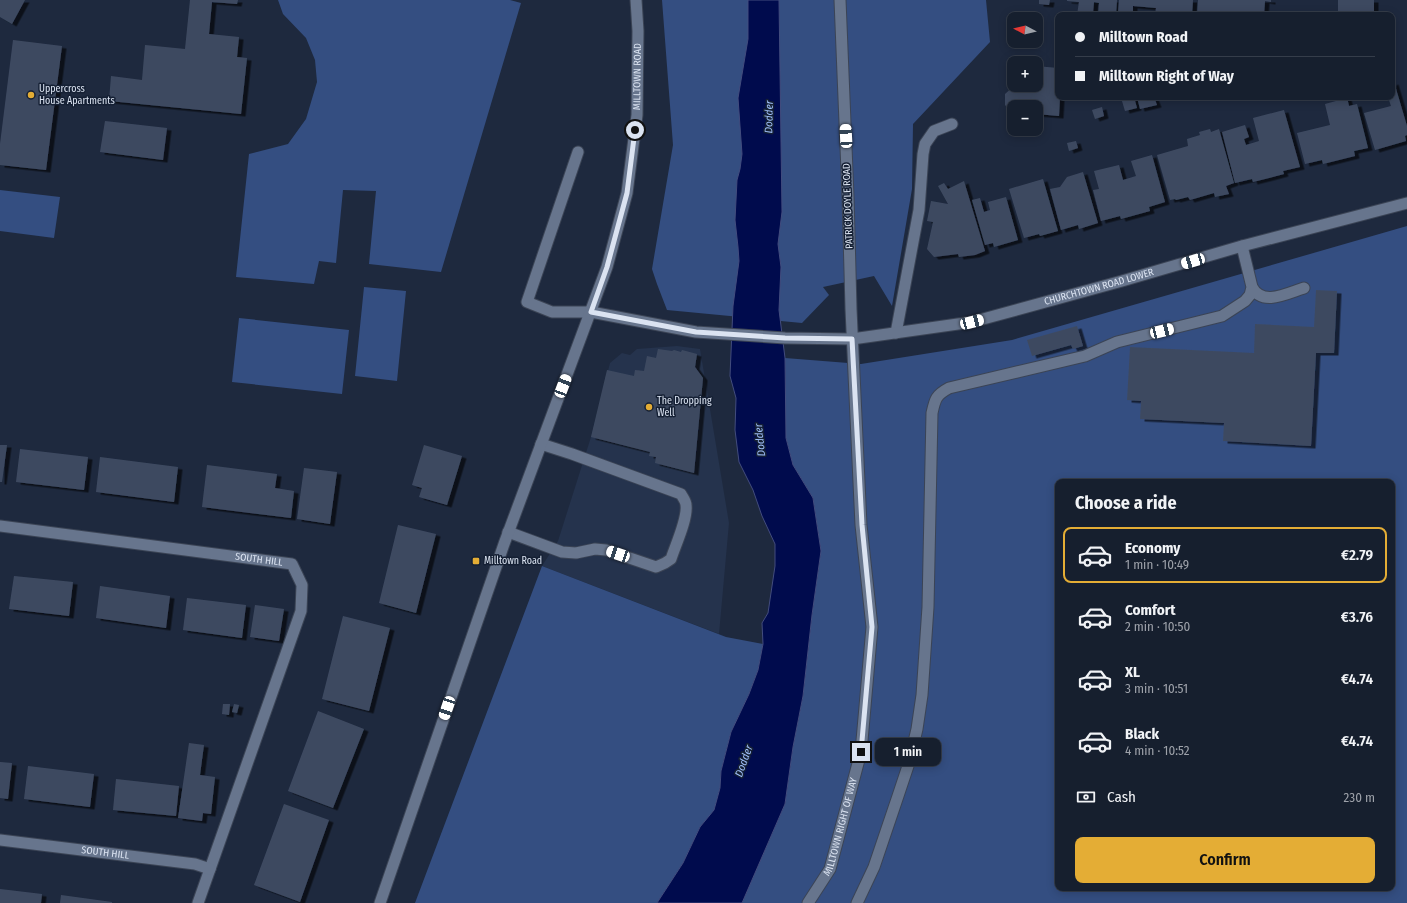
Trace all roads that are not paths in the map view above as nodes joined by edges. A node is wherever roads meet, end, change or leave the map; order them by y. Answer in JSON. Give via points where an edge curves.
{"nodes":[{"id":1,"x":636,"y":0,"type":"edge"},
{"id":2,"x":840,"y":0,"type":"edge"},
{"id":3,"x":952,"y":124,"type":"dead end"},
{"id":4,"x":578,"y":152,"type":"dead end"},
{"id":5,"x":1407,"y":203,"type":"edge"},
{"id":6,"x":1242,"y":246,"type":"junction"},
{"id":7,"x":1252,"y":287,"type":"junction"},
{"id":8,"x":1304,"y":288,"type":"dead end"},
{"id":9,"x":591,"y":312,"type":"junction"},
{"id":10,"x":896,"y":333,"type":"junction"},
{"id":11,"x":852,"y":339,"type":"junction"},
{"id":12,"x":541,"y":444,"type":"junction"},
{"id":13,"x":0,"y":526,"type":"edge"},
{"id":14,"x":508,"y":532,"type":"junction"},
{"id":15,"x":0,"y":840,"type":"edge"},
{"id":16,"x":210,"y":869,"type":"junction"},
{"id":17,"x":198,"y":903,"type":"edge"},
{"id":18,"x":380,"y":903,"type":"edge"},
{"id":19,"x":808,"y":903,"type":"edge"},
{"id":20,"x":857,"y":903,"type":"edge"}],
"edges":[{"from":1,"to":9,"type":"street","name":"MILLTOWN ROAD","via":[[637,115],[627,193],[607,267]]},
{"from":2,"to":11,"type":"street","name":"PATRICK DOYLE ROAD"},
{"from":3,"to":10,"type":"street","via":[[934,131],[925,144],[919,210]]},
{"from":4,"to":9,"type":"street","via":[[527,302],[552,312]]},
{"from":5,"to":6,"type":"street","name":"CHURCHTOWN ROAD LOWER"},
{"from":6,"to":7,"type":"street"},
{"from":6,"to":10,"type":"street","name":"CHURCHTOWN ROAD LOWER","via":[[972,322]]},
{"from":7,"to":8,"type":"street","via":[[1255,294],[1274,298]]},
{"from":7,"to":20,"type":"street","via":[[1245,301],[1222,316],[1117,342],[1085,356],[949,388],[939,393],[934,401],[932,413],[928,607],[917,729],[909,763],[874,867]]},
{"from":9,"to":11,"type":"street","name":"CHURCHTOWN ROAD LOWER","via":[[696,332],[785,338]]},
{"from":9,"to":12,"type":"street","name":"MILLTOWN ROAD"},
{"from":10,"to":11,"type":"street","name":"CHURCHTOWN ROAD LOWER"},
{"from":11,"to":19,"type":"street","name":"MILLTOWN RIGHT OF WAY","via":[[862,525],[872,627],[861,752],[830,870]]},
{"from":12,"to":14,"type":"street","name":"MILLTOWN ROAD"},
{"from":12,"to":14,"type":"street","via":[[681,494],[685,500],[686,515],[671,559],[656,567],[606,550],[562,552]]},
{"from":13,"to":16,"type":"street","name":"SOUTH HILL","via":[[292,564],[302,585],[301,611]]},
{"from":14,"to":18,"type":"street","name":"MILLTOWN ROAD"},
{"from":15,"to":16,"type":"street","name":"SOUTH HILL","via":[[195,864]]},
{"from":16,"to":17,"type":"street","name":"SOUTH HILL"}]}
